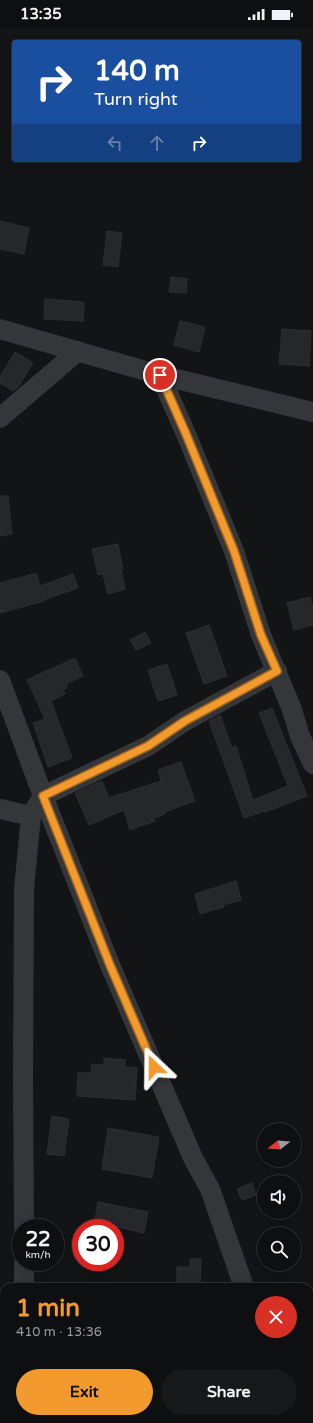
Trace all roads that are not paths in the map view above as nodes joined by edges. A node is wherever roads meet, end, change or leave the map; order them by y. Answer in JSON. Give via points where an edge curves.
{"nodes":[{"id":1,"x":0,"y":329,"type":"edge"},
{"id":2,"x":78,"y":351,"type":"junction"},
{"id":3,"x":160,"y":375,"type":"junction"},
{"id":4,"x":313,"y":412,"type":"edge"},
{"id":5,"x":0,"y":418,"type":"edge"},
{"id":6,"x":277,"y":671,"type":"junction"},
{"id":7,"x":0,"y":680,"type":"edge"},
{"id":8,"x":313,"y":764,"type":"edge"},
{"id":9,"x":43,"y":796,"type":"junction"},
{"id":10,"x":0,"y":809,"type":"edge"},
{"id":11,"x":30,"y":816,"type":"junction"},
{"id":12,"x":24,"y":1219,"type":"edge"},
{"id":13,"x":24,"y":1271,"type":"edge"},
{"id":14,"x":24,"y":1283,"type":"edge"},
{"id":15,"x":243,"y":1283,"type":"edge"}],
"edges":[{"from":1,"to":2,"type":"street"},
{"from":2,"to":3,"type":"street"},
{"from":2,"to":5,"type":"street"},
{"from":3,"to":4,"type":"street"},
{"from":3,"to":6,"type":"street","via":[[234,551],[261,635]]},
{"from":6,"to":8,"type":"street","via":[[300,736]]},
{"from":6,"to":9,"type":"street","via":[[185,721],[148,746]]},
{"from":7,"to":9,"type":"street"},
{"from":9,"to":11,"type":"street"},
{"from":9,"to":15,"type":"street","via":[[110,965],[193,1158],[210,1189]]},
{"from":10,"to":11,"type":"street"},
{"from":11,"to":12,"type":"street","via":[[24,889]]},
{"from":13,"to":14,"type":"street"}]}
